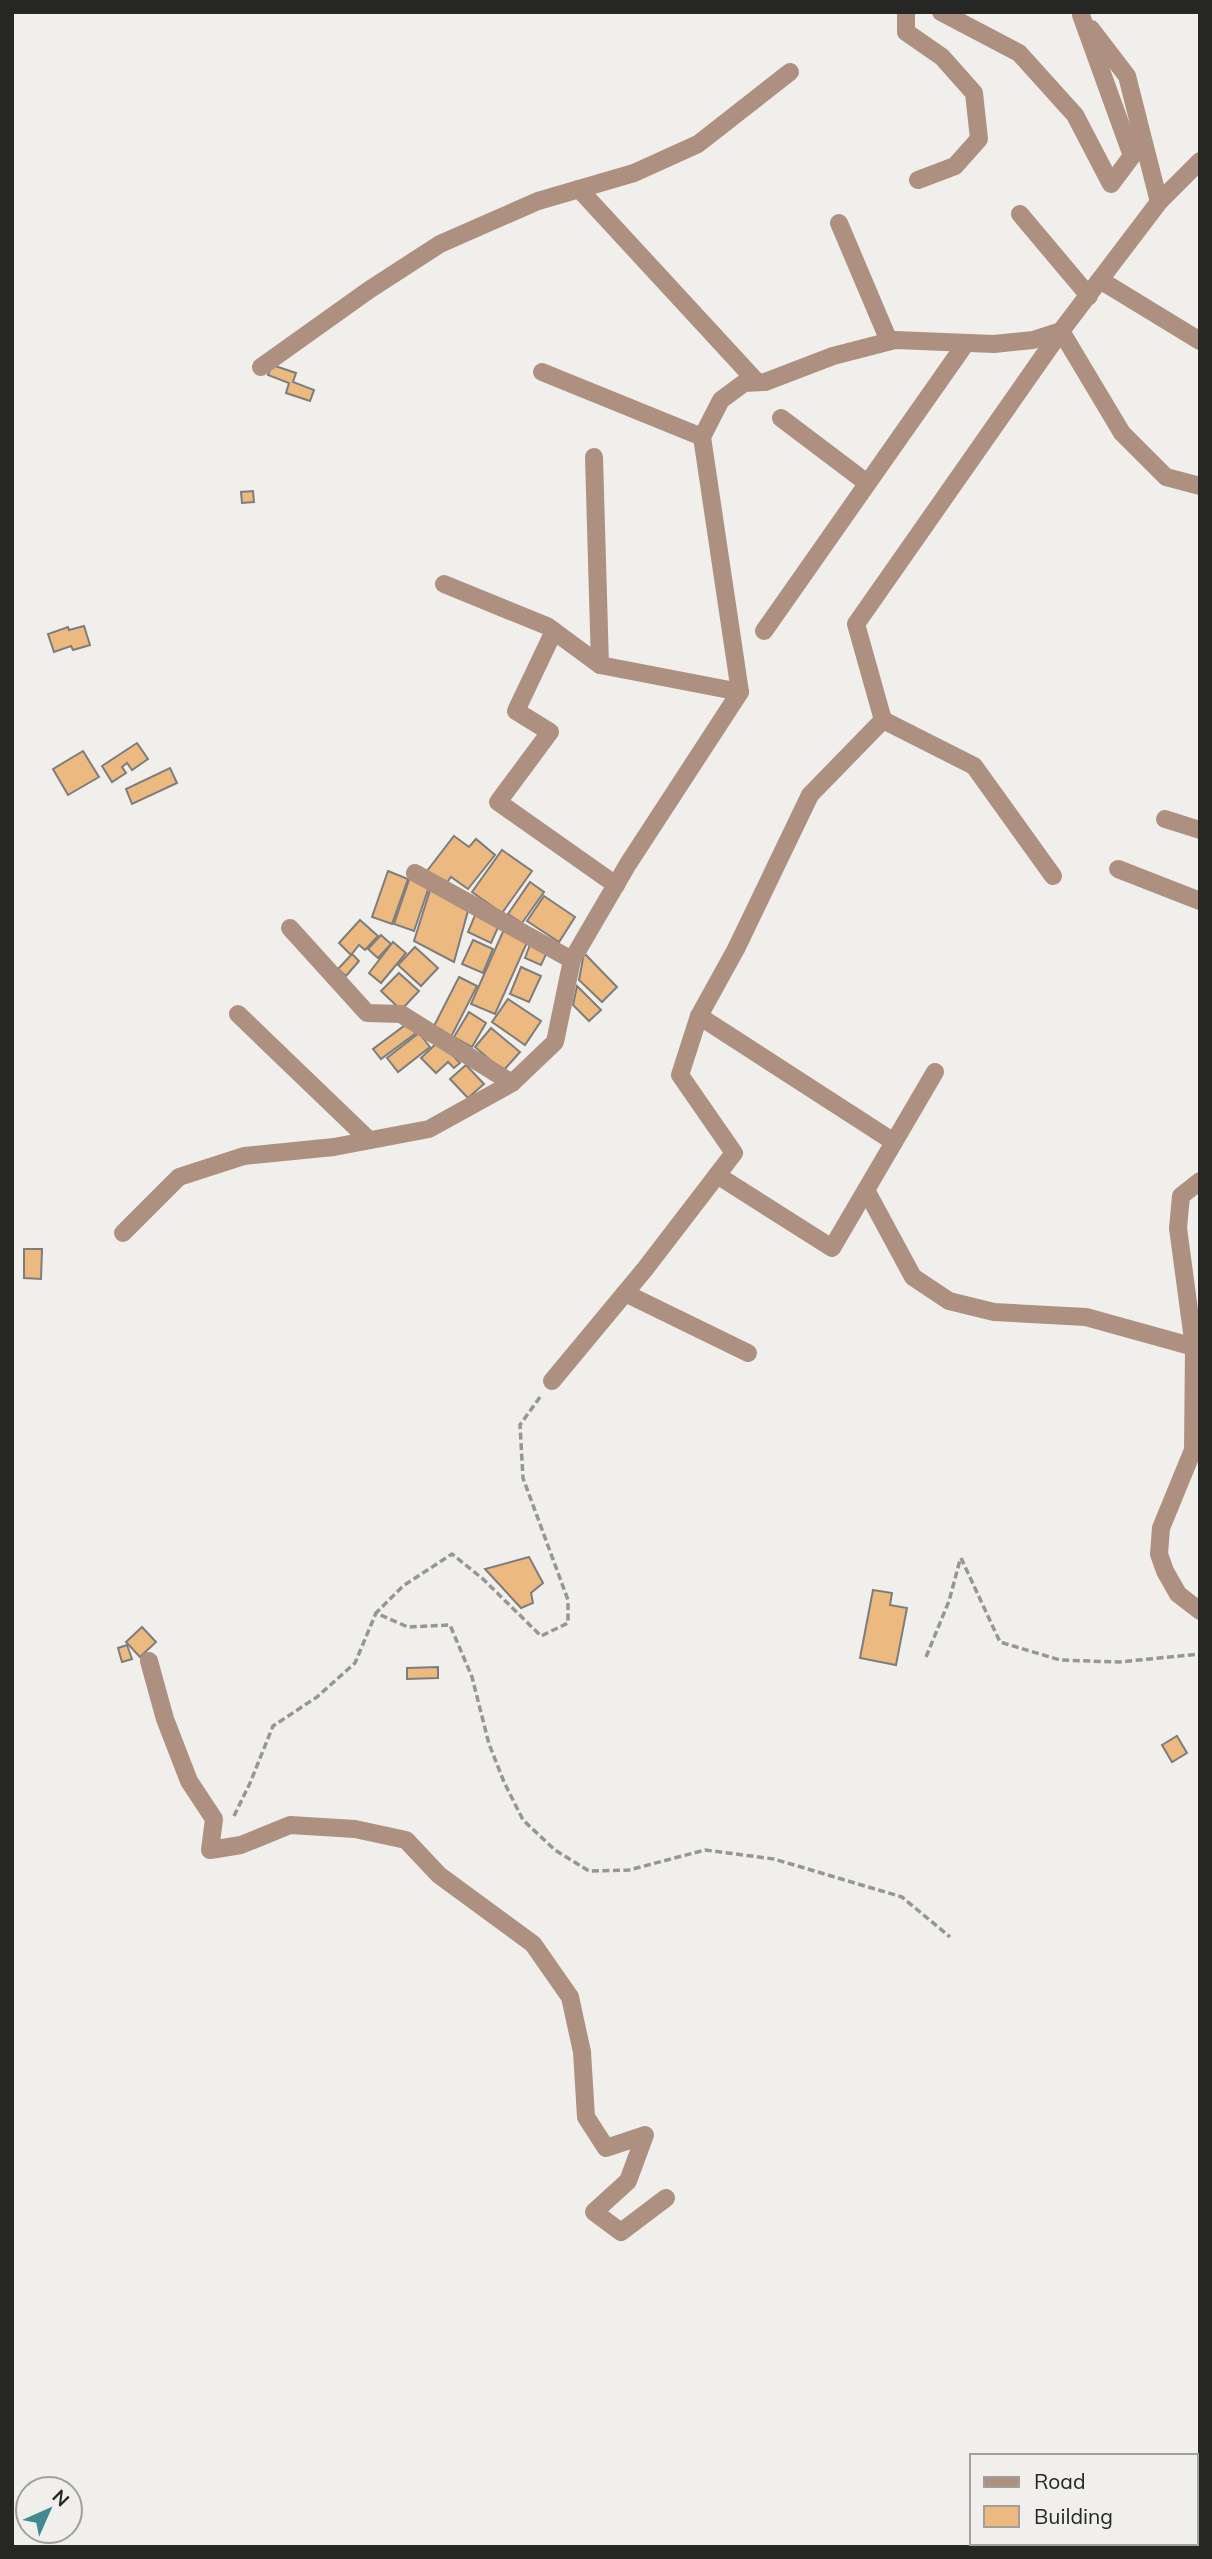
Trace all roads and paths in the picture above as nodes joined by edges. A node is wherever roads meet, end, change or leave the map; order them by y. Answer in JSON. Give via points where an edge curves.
{"nodes":[{"id":1,"x":906,"y":12,"type":"edge"},
{"id":2,"x":941,"y":12,"type":"edge"},
{"id":3,"x":1079,"y":14,"type":"edge"},
{"id":4,"x":789,"y":72,"type":"dead end"},
{"id":5,"x":1200,"y":161,"type":"edge"},
{"id":6,"x":918,"y":180,"type":"dead end"},
{"id":7,"x":579,"y":189,"type":"junction"},
{"id":8,"x":1159,"y":202,"type":"junction"},
{"id":9,"x":1020,"y":214,"type":"dead end"},
{"id":10,"x":839,"y":223,"type":"dead end"},
{"id":11,"x":1100,"y":281,"type":"junction"},
{"id":12,"x":1089,"y":296,"type":"junction"},
{"id":13,"x":1061,"y":331,"type":"junction"},
{"id":14,"x":889,"y":341,"type":"junction"},
{"id":15,"x":1200,"y":341,"type":"edge"},
{"id":16,"x":966,"y":343,"type":"junction"},
{"id":17,"x":261,"y":366,"type":"dead end"},
{"id":18,"x":542,"y":372,"type":"dead end"},
{"id":19,"x":757,"y":382,"type":"junction"},
{"id":20,"x":780,"y":418,"type":"dead end"},
{"id":21,"x":702,"y":437,"type":"junction"},
{"id":22,"x":594,"y":457,"type":"dead end"},
{"id":23,"x":867,"y":483,"type":"junction"},
{"id":24,"x":1200,"y":486,"type":"edge"},
{"id":25,"x":444,"y":584,"type":"dead end"},
{"id":26,"x":554,"y":631,"type":"junction"},
{"id":27,"x":764,"y":631,"type":"dead end"},
{"id":28,"x":600,"y":665,"type":"junction"},
{"id":29,"x":740,"y":692,"type":"junction"},
{"id":30,"x":883,"y":719,"type":"junction"},
{"id":31,"x":1165,"y":820,"type":"dead end"},
{"id":32,"x":1200,"y":830,"type":"edge"},
{"id":33,"x":1118,"y":869,"type":"dead end"},
{"id":34,"x":415,"y":873,"type":"dead end"},
{"id":35,"x":1053,"y":876,"type":"dead end"},
{"id":36,"x":616,"y":885,"type":"junction"},
{"id":37,"x":1200,"y":901,"type":"edge"},
{"id":38,"x":290,"y":928,"type":"dead end"},
{"id":39,"x":572,"y":960,"type":"junction"},
{"id":40,"x":238,"y":1014,"type":"dead end"},
{"id":41,"x":699,"y":1016,"type":"junction"},
{"id":42,"x":935,"y":1072,"type":"dead end"},
{"id":43,"x":512,"y":1083,"type":"junction"},
{"id":44,"x":369,"y":1140,"type":"junction"},
{"id":45,"x":894,"y":1142,"type":"junction"},
{"id":46,"x":717,"y":1175,"type":"junction"},
{"id":47,"x":1200,"y":1181,"type":"edge"},
{"id":48,"x":866,"y":1190,"type":"junction"},
{"id":49,"x":123,"y":1233,"type":"dead end"},
{"id":50,"x":625,"y":1293,"type":"junction"},
{"id":51,"x":1194,"y":1347,"type":"junction"},
{"id":52,"x":748,"y":1353,"type":"dead end"},
{"id":53,"x":552,"y":1381,"type":"joint"},
{"id":54,"x":1200,"y":1611,"type":"edge"},
{"id":55,"x":376,"y":1613,"type":"junction"},
{"id":56,"x":1200,"y":1654,"type":"edge"},
{"id":57,"x":926,"y":1657,"type":"dead end"},
{"id":58,"x":149,"y":1661,"type":"dead end"},
{"id":59,"x":217,"y":1849,"type":"junction"},
{"id":60,"x":950,"y":1937,"type":"dead end"},
{"id":61,"x":666,"y":2198,"type":"dead end"}],
"edges":[{"from":1,"to":6,"type":"street","via":[[906,32],[942,57],[974,93],[979,139],[955,166]]},
{"from":2,"to":3,"type":"street","via":[[1019,53],[1075,116],[1111,184],[1132,156]]},
{"from":3,"to":8,"type":"street","via":[[1127,76]]},
{"from":4,"to":7,"type":"street","via":[[698,144],[634,173]]},
{"from":5,"to":8,"type":"street"},
{"from":7,"to":17,"type":"street","via":[[538,201],[440,244]]},
{"from":7,"to":19,"type":"street"},
{"from":8,"to":11,"type":"street"},
{"from":9,"to":12,"type":"street"},
{"from":10,"to":14,"type":"street"},
{"from":11,"to":12,"type":"street"},
{"from":11,"to":15,"type":"street"},
{"from":12,"to":13,"type":"street"},
{"from":13,"to":16,"type":"street","via":[[1034,340]]},
{"from":13,"to":24,"type":"street","via":[[1122,433],[1166,477]]},
{"from":13,"to":30,"type":"street","via":[[856,624]]},
{"from":14,"to":16,"type":"street"},
{"from":14,"to":19,"type":"street"},
{"from":16,"to":23,"type":"street"},
{"from":18,"to":21,"type":"street"},
{"from":19,"to":21,"type":"street","via":[[744,383],[721,400]]},
{"from":20,"to":23,"type":"street"},
{"from":21,"to":29,"type":"street"},
{"from":22,"to":28,"type":"street"},
{"from":23,"to":27,"type":"street"},
{"from":25,"to":26,"type":"street"},
{"from":26,"to":28,"type":"street"},
{"from":26,"to":36,"type":"street","via":[[516,711],[550,732],[498,802]]},
{"from":28,"to":29,"type":"street"},
{"from":29,"to":36,"type":"street"},
{"from":30,"to":35,"type":"street","via":[[974,766]]},
{"from":30,"to":41,"type":"street","via":[[810,795]]},
{"from":31,"to":32,"type":"street"},
{"from":33,"to":37,"type":"street"},
{"from":34,"to":39,"type":"street"},
{"from":36,"to":39,"type":"street"},
{"from":38,"to":43,"type":"street","via":[[367,1013],[401,1014]]},
{"from":39,"to":43,"type":"street","via":[[555,1042]]},
{"from":40,"to":44,"type":"street"},
{"from":41,"to":45,"type":"street"},
{"from":41,"to":46,"type":"street","via":[[680,1075],[733,1153]]},
{"from":42,"to":45,"type":"street"},
{"from":43,"to":44,"type":"street","via":[[429,1129]]},
{"from":44,"to":49,"type":"street","via":[[244,1156],[179,1177]]},
{"from":45,"to":48,"type":"street"},
{"from":46,"to":48,"type":"street","via":[[832,1248]]},
{"from":46,"to":50,"type":"street"},
{"from":47,"to":51,"type":"street","via":[[1181,1196],[1178,1228]]},
{"from":48,"to":51,"type":"street","via":[[914,1277],[949,1301],[994,1312],[1086,1317]]},
{"from":50,"to":52,"type":"street"},
{"from":50,"to":53,"type":"street"},
{"from":51,"to":54,"type":"street","via":[[1193,1450],[1161,1528],[1159,1554],[1178,1594]]},
{"from":53,"to":55,"type":"path","via":[[520,1425],[523,1478],[568,1600],[568,1623],[541,1636],[452,1554],[403,1586]]},
{"from":55,"to":59,"type":"path","via":[[355,1663],[317,1697],[273,1726]]},
{"from":55,"to":60,"type":"path","via":[[408,1627],[450,1625],[472,1677],[489,1744],[523,1821],[555,1850],[589,1871],[629,1870],[705,1850],[774,1859],[902,1898]]},
{"from":56,"to":57,"type":"path","via":[[1118,1662],[1060,1660],[1000,1642],[961,1558]]},
{"from":58,"to":59,"type":"street","via":[[189,1781],[214,1819],[210,1850]]},
{"from":59,"to":61,"type":"street","via":[[241,1846],[290,1825],[355,1829],[406,1840],[439,1875],[533,1944],[570,1997],[582,2052],[586,2117],[606,2148],[645,2136],[628,2181],[594,2212],[621,2232]]}]}
